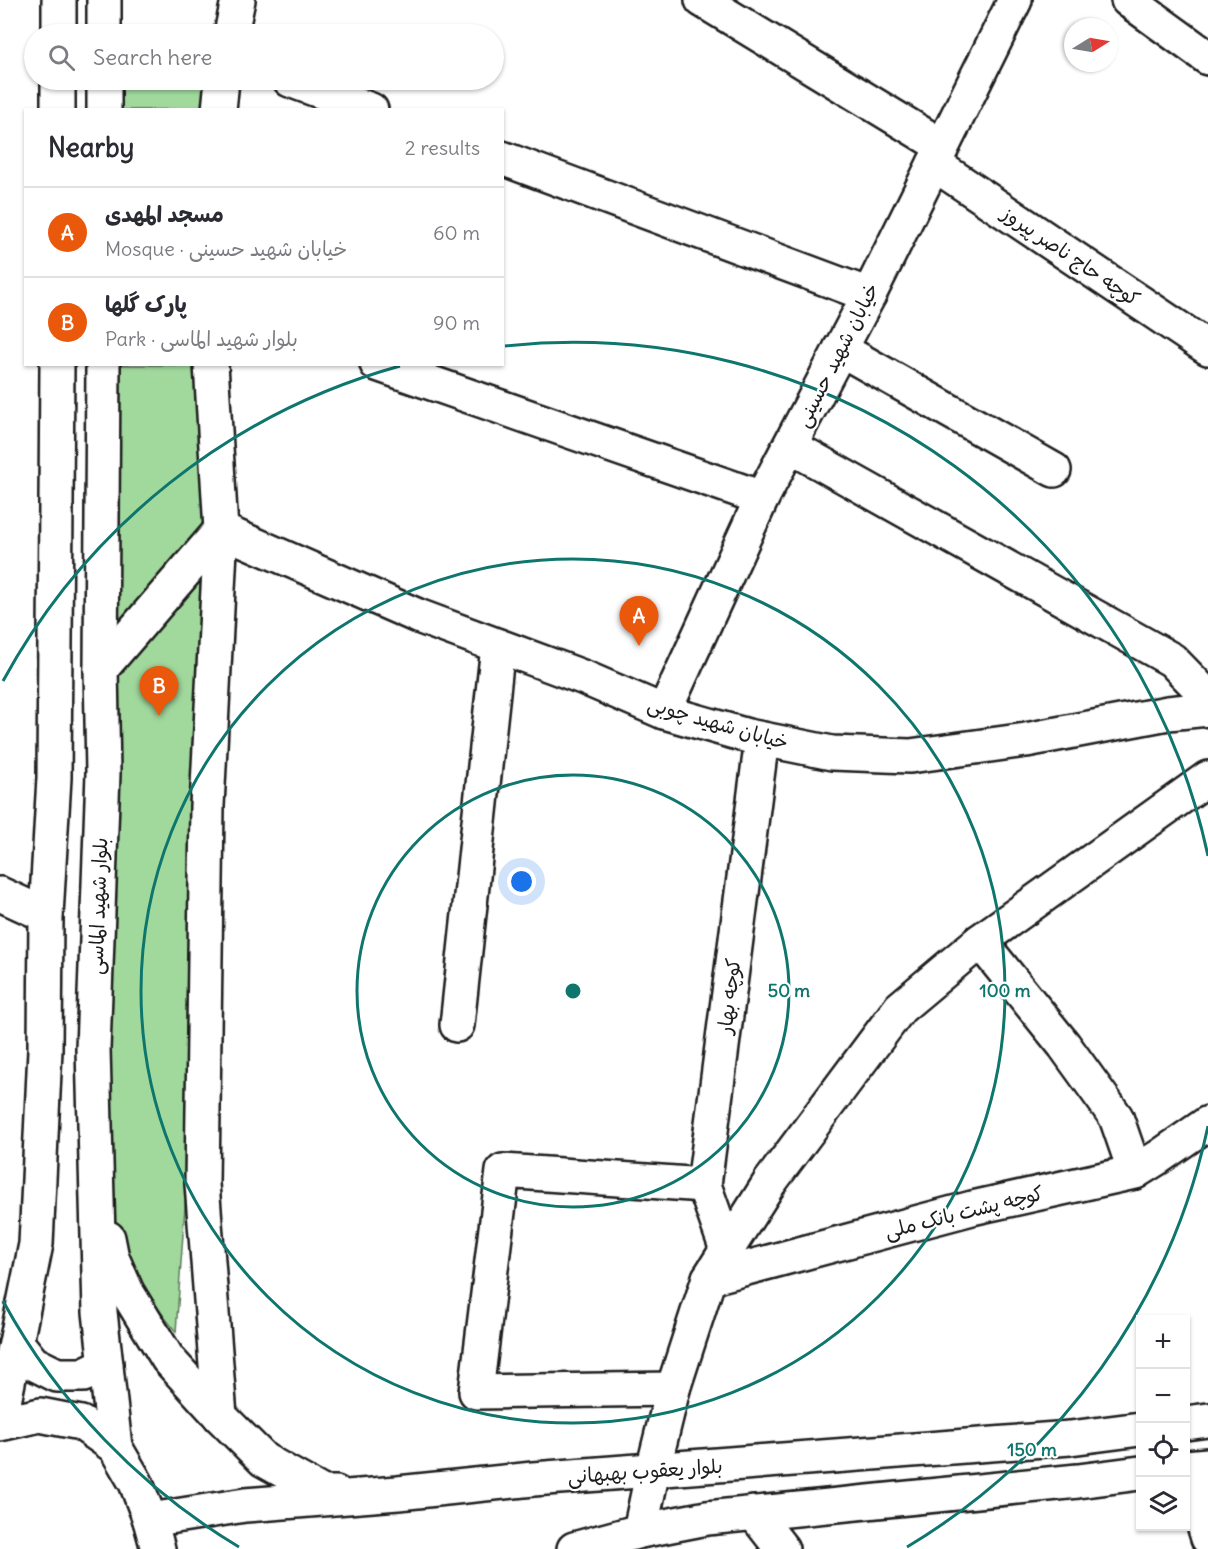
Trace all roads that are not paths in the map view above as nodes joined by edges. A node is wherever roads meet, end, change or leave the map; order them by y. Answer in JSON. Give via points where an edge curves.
{"nodes":[{"id":1,"x":59,"y":0,"type":"edge"},
{"id":2,"x":104,"y":0,"type":"edge"},
{"id":3,"x":238,"y":0,"type":"edge"},
{"id":4,"x":702,"y":0,"type":"edge"},
{"id":5,"x":1015,"y":0,"type":"edge"},
{"id":6,"x":1128,"y":0,"type":"edge"},
{"id":7,"x":740,"y":10,"type":"edge"},
{"id":8,"x":59,"y":24,"type":"edge"},
{"id":9,"x":104,"y":24,"type":"edge"},
{"id":10,"x":233,"y":24,"type":"edge"},
{"id":11,"x":1208,"y":58,"type":"edge"},
{"id":12,"x":58,"y":90,"type":"edge"},
{"id":13,"x":104,"y":90,"type":"edge"},
{"id":14,"x":221,"y":90,"type":"edge"},
{"id":15,"x":317,"y":90,"type":"edge"},
{"id":16,"x":58,"y":108,"type":"edge"},
{"id":17,"x":104,"y":108,"type":"edge"},
{"id":18,"x":219,"y":108,"type":"edge"},
{"id":19,"x":366,"y":108,"type":"edge"},
{"id":20,"x":938,"y":155,"type":"junction"},
{"id":21,"x":504,"y":159,"type":"edge"},
{"id":22,"x":869,"y":295,"type":"junction"},
{"id":23,"x":1208,"y":348,"type":"edge"},
{"id":24,"x":840,"y":349,"type":"junction"},
{"id":25,"x":57,"y":366,"type":"edge"},
{"id":26,"x":103,"y":366,"type":"edge"},
{"id":27,"x":212,"y":366,"type":"edge"},
{"id":28,"x":383,"y":366,"type":"edge"},
{"id":29,"x":790,"y":447,"type":"junction"},
{"id":30,"x":1054,"y":470,"type":"dead end"},
{"id":31,"x":762,"y":498,"type":"junction"},
{"id":32,"x":221,"y":530,"type":"junction"},
{"id":33,"x":498,"y":646,"type":"junction"},
{"id":34,"x":101,"y":669,"type":"junction"},
{"id":35,"x":1208,"y":697,"type":"edge"},
{"id":36,"x":1208,"y":710,"type":"edge"},
{"id":37,"x":664,"y":712,"type":"junction"},
{"id":38,"x":762,"y":739,"type":"junction"},
{"id":39,"x":1208,"y":778,"type":"edge"},
{"id":40,"x":0,"y":894,"type":"edge"},
{"id":41,"x":46,"y":915,"type":"junction"},
{"id":42,"x":981,"y":941,"type":"junction"},
{"id":43,"x":457,"y":1025,"type":"dead end"},
{"id":44,"x":1208,"y":1123,"type":"edge"},
{"id":45,"x":1135,"y":1172,"type":"junction"},
{"id":46,"x":95,"y":1180,"type":"junction"},
{"id":47,"x":704,"y":1185,"type":"junction"},
{"id":48,"x":727,"y":1250,"type":"junction"},
{"id":49,"x":709,"y":1278,"type":"junction"},
{"id":50,"x":17,"y":1343,"type":"junction"},
{"id":51,"x":106,"y":1364,"type":"junction"},
{"id":52,"x":673,"y":1389,"type":"junction"},
{"id":53,"x":220,"y":1416,"type":"junction"},
{"id":54,"x":1208,"y":1420,"type":"edge"},
{"id":55,"x":1190,"y":1422,"type":"edge"},
{"id":56,"x":0,"y":1423,"type":"edge"},
{"id":57,"x":1136,"y":1430,"type":"edge"},
{"id":58,"x":115,"y":1447,"type":"junction"},
{"id":59,"x":1208,"y":1465,"type":"edge"},
{"id":60,"x":1190,"y":1467,"type":"edge"},
{"id":61,"x":653,"y":1470,"type":"junction"},
{"id":62,"x":1136,"y":1474,"type":"edge"},
{"id":63,"x":1189,"y":1477,"type":"edge"},
{"id":64,"x":398,"y":1492,"type":"junction"},
{"id":65,"x":754,"y":1513,"type":"junction"},
{"id":66,"x":154,"y":1534,"type":"edge"},
{"id":67,"x":1208,"y":1538,"type":"edge"},
{"id":68,"x":636,"y":1540,"type":"edge"},
{"id":69,"x":574,"y":1549,"type":"edge"},
{"id":70,"x":782,"y":1549,"type":"edge"}],
"edges":[{"from":1,"to":8,"type":"street"},
{"from":2,"to":9,"type":"street"},
{"from":3,"to":10,"type":"street"},
{"from":4,"to":7,"type":"street","name":"کوچه حاج ناصر پیروز"},
{"from":5,"to":20,"type":"street","name":"خیابان شهید حسینی"},
{"from":6,"to":11,"type":"street"},
{"from":7,"to":20,"type":"street","name":"کوچه حاج ناصر پیروز"},
{"from":12,"to":16,"type":"street"},
{"from":13,"to":17,"type":"street"},
{"from":14,"to":18,"type":"street"},
{"from":15,"to":19,"type":"street"},
{"from":20,"to":22,"type":"street","name":"خیابان شهید حسینی"},
{"from":20,"to":23,"type":"street","name":"کوچه حاج ناصر پیروز"},
{"from":21,"to":22,"type":"street"},
{"from":22,"to":24,"type":"street","name":"خیابان شهید حسینی"},
{"from":24,"to":29,"type":"street","name":"خیابان شهید حسینی"},
{"from":24,"to":30,"type":"street"},
{"from":25,"to":41,"type":"street","via":[[54,778]]},
{"from":26,"to":34,"type":"street","name":"بلوار شهید الماسی"},
{"from":27,"to":32,"type":"street"},
{"from":28,"to":31,"type":"street"},
{"from":29,"to":31,"type":"street","name":"خیابان شهید حسینی"},
{"from":29,"to":35,"type":"street","via":[[1172,660]]},
{"from":31,"to":37,"type":"street","name":"خیابان شهید حسینی"},
{"from":32,"to":33,"type":"street","name":"خیابان شهید چوبی","via":[[418,616]]},
{"from":32,"to":34,"type":"street"},
{"from":32,"to":53,"type":"street","via":[[207,806],[202,1184]]},
{"from":33,"to":37,"type":"street","name":"خیابان شهید چوبی"},
{"from":33,"to":43,"type":"street"},
{"from":34,"to":46,"type":"street","name":"بلوار شهید الماسی","via":[[103,773],[93,1049]]},
{"from":36,"to":38,"type":"street","name":"خیابان شهید چوبی","via":[[1168,712],[1026,740],[910,756],[832,753]]},
{"from":37,"to":38,"type":"street","name":"خیابان شهید چوبی"},
{"from":38,"to":47,"type":"street","name":"کوچه بهار"},
{"from":39,"to":42,"type":"street"},
{"from":40,"to":41,"type":"street"},
{"from":41,"to":50,"type":"street","via":[[45,1050],[36,1244]]},
{"from":42,"to":45,"type":"street","via":[[1116,1117]]},
{"from":42,"to":48,"type":"street","via":[[900,1008],[770,1182]]},
{"from":44,"to":45,"type":"street","name":"کوچه پشت بانک ملی"},
{"from":45,"to":49,"type":"street","name":"کوچه پشت بانک ملی","via":[[972,1208]]},
{"from":46,"to":51,"type":"street","name":"بلوار شهید الماسی"},
{"from":46,"to":53,"type":"street","via":[[112,1258],[127,1292],[168,1359]]},
{"from":47,"to":48,"type":"street","name":"کوچه بهار"},
{"from":47,"to":52,"type":"street","via":[[503,1171],[476,1392]]},
{"from":48,"to":49,"type":"street"},
{"from":49,"to":52,"type":"street"},
{"from":50,"to":51,"type":"street","via":[[33,1363],[57,1375],[83,1375]]},
{"from":50,"to":56,"type":"street"},
{"from":51,"to":58,"type":"street","name":"بلوار شهید الماسی"},
{"from":52,"to":61,"type":"street"},
{"from":53,"to":64,"type":"street","via":[[264,1460],[323,1493]]},
{"from":54,"to":55,"type":"street"},
{"from":56,"to":58,"type":"street","via":[[40,1415],[81,1423]]},
{"from":57,"to":61,"type":"street","name":"بلوار یعقوب بهبهانی"},
{"from":58,"to":66,"type":"street","via":[[136,1484]]},
{"from":59,"to":60,"type":"street"},
{"from":61,"to":64,"type":"street","name":"بلوار یعقوب بهبهانی"},
{"from":61,"to":68,"type":"street"},
{"from":62,"to":65,"type":"street"},
{"from":63,"to":67,"type":"street"},
{"from":64,"to":66,"type":"street","name":"بلوار یعقوب بهبهانی","via":[[245,1505]]},
{"from":65,"to":68,"type":"street","via":[[707,1518]]},
{"from":65,"to":70,"type":"street"},
{"from":68,"to":69,"type":"street"}]}
